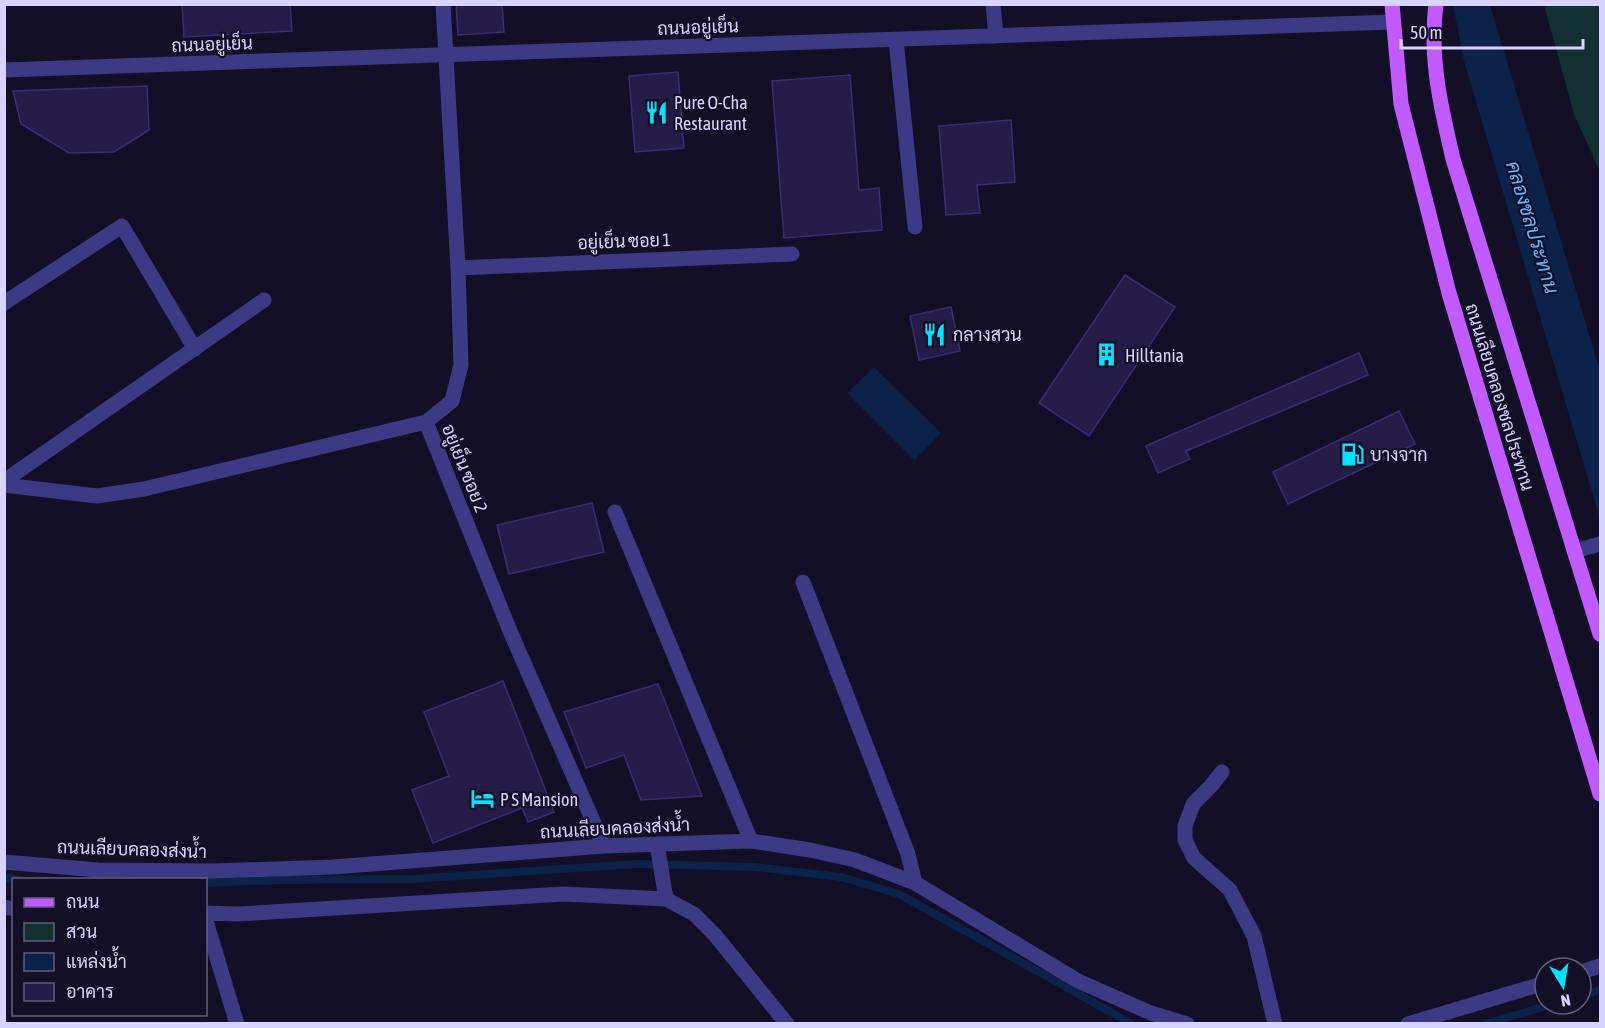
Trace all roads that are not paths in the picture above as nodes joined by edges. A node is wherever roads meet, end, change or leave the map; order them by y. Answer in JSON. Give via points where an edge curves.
{"nodes":[{"id":1,"x":442,"y":4,"type":"edge"},
{"id":2,"x":993,"y":4,"type":"edge"},
{"id":3,"x":1392,"y":4,"type":"edge"},
{"id":4,"x":1435,"y":11,"type":"edge"},
{"id":5,"x":1392,"y":22,"type":"junction"},
{"id":6,"x":996,"y":36,"type":"junction"},
{"id":7,"x":896,"y":40,"type":"junction"},
{"id":8,"x":447,"y":55,"type":"junction"},
{"id":9,"x":4,"y":70,"type":"edge"},
{"id":10,"x":915,"y":227,"type":"dead end"},
{"id":11,"x":792,"y":254,"type":"dead end"},
{"id":12,"x":458,"y":267,"type":"junction"},
{"id":13,"x":264,"y":300,"type":"dead end"},
{"id":14,"x":4,"y":303,"type":"edge"},
{"id":15,"x":195,"y":349,"type":"junction"},
{"id":16,"x":426,"y":422,"type":"junction"},
{"id":17,"x":4,"y":483,"type":"edge"},
{"id":18,"x":615,"y":512,"type":"dead end"},
{"id":19,"x":1600,"y":544,"type":"edge"},
{"id":20,"x":1575,"y":551,"type":"junction"},
{"id":21,"x":803,"y":582,"type":"dead end"},
{"id":22,"x":1600,"y":634,"type":"edge"},
{"id":23,"x":1222,"y":772,"type":"dead end"},
{"id":24,"x":1600,"y":794,"type":"edge"},
{"id":25,"x":751,"y":841,"type":"junction"},
{"id":26,"x":657,"y":844,"type":"junction"},
{"id":27,"x":604,"y":846,"type":"junction"},
{"id":28,"x":4,"y":862,"type":"edge"},
{"id":29,"x":915,"y":884,"type":"junction"},
{"id":30,"x":666,"y":899,"type":"junction"},
{"id":31,"x":207,"y":914,"type":"edge"},
{"id":32,"x":207,"y":924,"type":"edge"},
{"id":33,"x":1533,"y":987,"type":"edge"},
{"id":34,"x":237,"y":1023,"type":"edge"},
{"id":35,"x":787,"y":1023,"type":"edge"},
{"id":36,"x":1187,"y":1023,"type":"edge"},
{"id":37,"x":1275,"y":1023,"type":"edge"},
{"id":38,"x":1408,"y":1023,"type":"edge"}],
"edges":[{"from":1,"to":8,"type":"street","name":"อยู่เย็น ซอย 2"},
{"from":2,"to":6,"type":"street"},
{"from":3,"to":5,"type":"main road","name":"ถนนเลียบคลองชลประทาน"},
{"from":4,"to":20,"type":"main road","name":"ถนนเลียบคลองชลประทาน","via":[[1439,97],[1453,159]]},
{"from":5,"to":6,"type":"street","name":"ถนนอยู่เย็น"},
{"from":5,"to":24,"type":"main road","name":"ถนนเลียบคลองชลประทาน","via":[[1401,104],[1449,293]]},
{"from":6,"to":7,"type":"street","name":"ถนนอยู่เย็น"},
{"from":7,"to":8,"type":"street","name":"ถนนอยู่เย็น"},
{"from":7,"to":10,"type":"street"},
{"from":8,"to":9,"type":"street","name":"ถนนอยู่เย็น"},
{"from":8,"to":12,"type":"street","name":"อยู่เย็น ซอย 2"},
{"from":11,"to":12,"type":"street","name":"อยู่เย็น ซอย 1"},
{"from":12,"to":16,"type":"street","name":"อยู่เย็น ซอย 2","via":[[461,366],[452,401]]},
{"from":13,"to":15,"type":"street"},
{"from":14,"to":15,"type":"street","via":[[122,226]]},
{"from":15,"to":17,"type":"street"},
{"from":16,"to":17,"type":"street","via":[[144,489],[97,496]]},
{"from":16,"to":27,"type":"street","name":"อยู่เย็น ซอย 2","via":[[510,631]]},
{"from":18,"to":25,"type":"street"},
{"from":19,"to":20,"type":"street"},
{"from":20,"to":22,"type":"main road","name":"ถนนเลียบคลองชลประทาน"},
{"from":21,"to":29,"type":"street","via":[[908,854]]},
{"from":23,"to":37,"type":"street","via":[[1193,804],[1185,826],[1185,840],[1194,858],[1230,890],[1254,936]]},
{"from":25,"to":26,"type":"street","name":"ถนนเลียบคลองส่งน้ำ"},
{"from":25,"to":29,"type":"street","name":"ถนนเลียบคลองส่งน้ำ","via":[[855,860]]},
{"from":26,"to":27,"type":"street","name":"ถนนเลียบคลองส่งน้ำ"},
{"from":26,"to":30,"type":"street"},
{"from":27,"to":28,"type":"street","name":"ถนนเลียบคลองส่งน้ำ","via":[[333,867],[213,871],[98,870]]},
{"from":29,"to":36,"type":"street","name":"ถนนเลียบคลองส่งน้ำ","via":[[1078,981],[1151,1013]]},
{"from":30,"to":31,"type":"street","via":[[563,894]]},
{"from":30,"to":35,"type":"street","via":[[694,915],[715,935]]},
{"from":32,"to":34,"type":"street"},
{"from":33,"to":38,"type":"street"}]}
